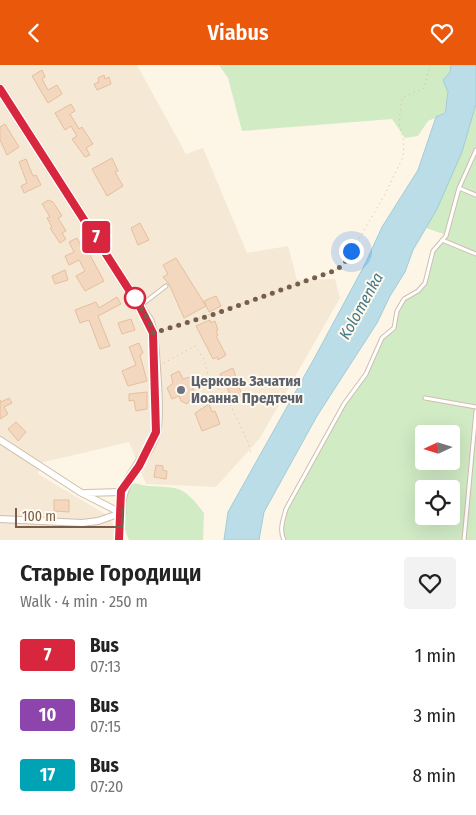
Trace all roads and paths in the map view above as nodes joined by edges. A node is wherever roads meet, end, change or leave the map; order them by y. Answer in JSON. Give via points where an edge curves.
{"nodes":[{"id":1,"x":430,"y":65,"type":"edge"},
{"id":2,"x":0,"y":89,"type":"edge"},
{"id":3,"x":476,"y":150,"type":"edge"},
{"id":4,"x":459,"y":188,"type":"junction"},
{"id":5,"x":476,"y":195,"type":"edge"},
{"id":6,"x":442,"y":240,"type":"junction"},
{"id":7,"x":476,"y":254,"type":"edge"},
{"id":8,"x":166,"y":286,"type":"dead end"},
{"id":9,"x":140,"y":307,"type":"junction"},
{"id":10,"x":153,"y":333,"type":"junction"},
{"id":11,"x":154,"y":368,"type":"junction"},
{"id":12,"x":425,"y":398,"type":"dead end"},
{"id":13,"x":476,"y":407,"type":"edge"},
{"id":14,"x":476,"y":411,"type":"edge"},
{"id":15,"x":0,"y":440,"type":"edge"},
{"id":16,"x":251,"y":454,"type":"dead end"},
{"id":17,"x":121,"y":491,"type":"junction"},
{"id":18,"x":80,"y":492,"type":"junction"},
{"id":19,"x":120,"y":513,"type":"junction"},
{"id":20,"x":0,"y":519,"type":"edge"},
{"id":21,"x":118,"y":540,"type":"edge"},
{"id":22,"x":284,"y":540,"type":"edge"},
{"id":23,"x":464,"y":540,"type":"edge"}],
"edges":[{"from":1,"to":10,"type":"path","via":[[424,88],[402,98],[399,123],[404,142],[403,157],[344,264],[284,289]]},
{"from":2,"to":9,"type":"street"},
{"from":3,"to":4,"type":"lane"},
{"from":4,"to":5,"type":"lane"},
{"from":4,"to":6,"type":"lane","via":[[446,236]]},
{"from":6,"to":7,"type":"lane"},
{"from":6,"to":22,"type":"lane","via":[[433,251],[425,283],[404,299],[397,311],[394,327],[382,338],[366,374],[344,404],[286,509],[282,524]]},
{"from":8,"to":9,"type":"lane"},
{"from":9,"to":10,"type":"street"},
{"from":10,"to":11,"type":"street"},
{"from":11,"to":16,"type":"path","via":[[195,346],[204,359],[209,378],[228,400]]},
{"from":11,"to":17,"type":"street","via":[[156,432],[139,466]]},
{"from":12,"to":13,"type":"lane"},
{"from":14,"to":23,"type":"lane"},
{"from":15,"to":18,"type":"street"},
{"from":17,"to":18,"type":"street"},
{"from":17,"to":19,"type":"street"},
{"from":18,"to":19,"type":"street"},
{"from":19,"to":20,"type":"street","via":[[82,523]]},
{"from":19,"to":21,"type":"street"}]}
